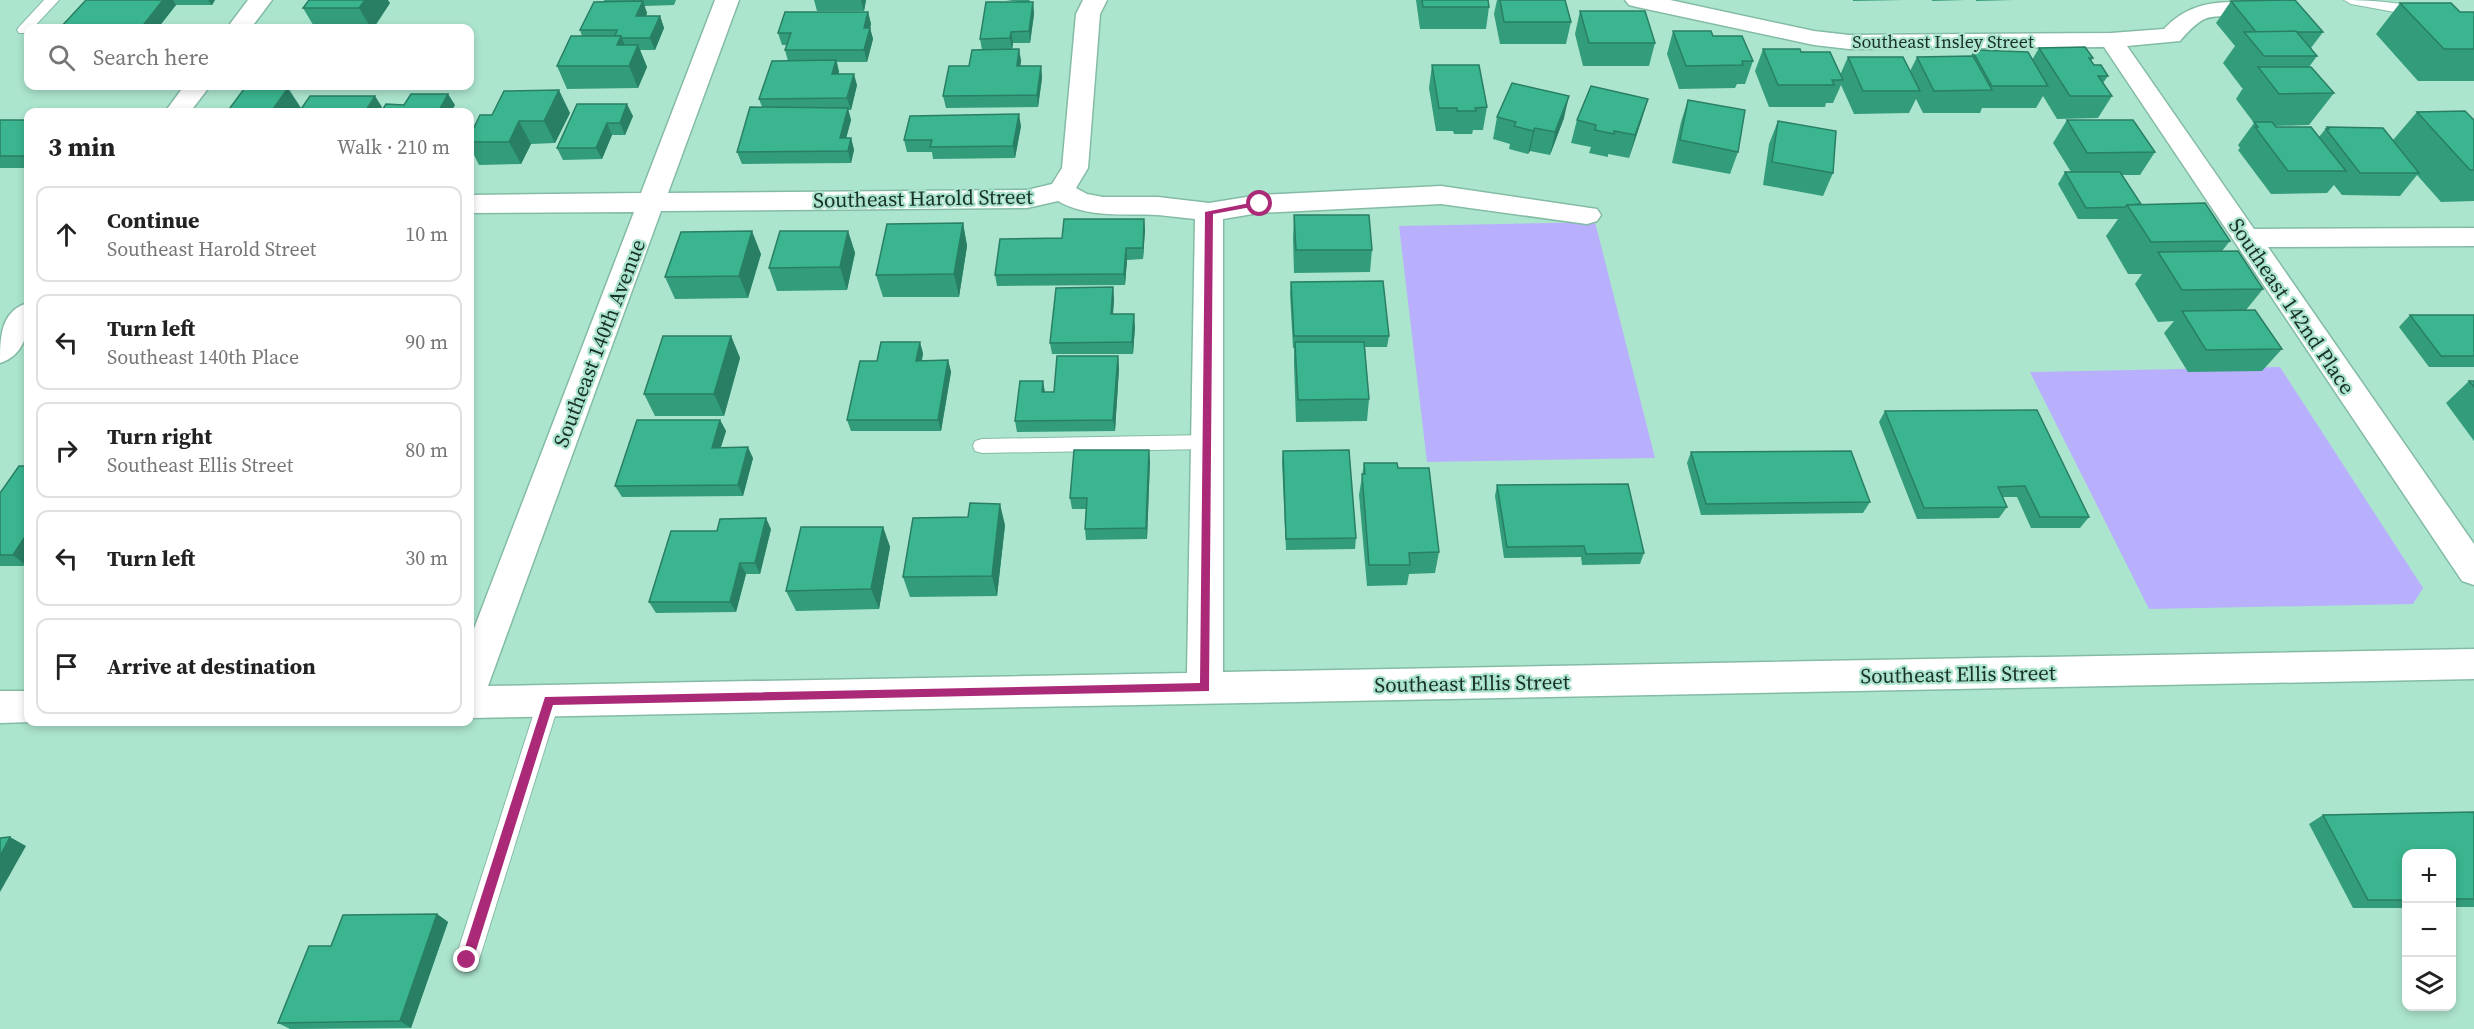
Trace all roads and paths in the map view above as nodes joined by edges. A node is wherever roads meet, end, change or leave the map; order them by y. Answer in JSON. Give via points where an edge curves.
{"nodes":[{"id":1,"x":52,"y":0,"type":"edge"},
{"id":2,"x":260,"y":0,"type":"edge"},
{"id":3,"x":726,"y":0,"type":"edge"},
{"id":4,"x":1095,"y":0,"type":"edge"},
{"id":5,"x":1637,"y":0,"type":"edge"},
{"id":6,"x":2351,"y":0,"type":"edge"},
{"id":7,"x":2241,"y":8,"type":"edge"},
{"id":8,"x":2428,"y":14,"type":"edge"},
{"id":9,"x":30,"y":24,"type":"edge"},
{"id":10,"x":242,"y":24,"type":"edge"},
{"id":11,"x":2111,"y":40,"type":"junction"},
{"id":12,"x":194,"y":90,"type":"edge"},
{"id":13,"x":180,"y":108,"type":"edge"},
{"id":14,"x":1061,"y":191,"type":"junction"},
{"id":15,"x":652,"y":201,"type":"junction"},
{"id":16,"x":474,"y":204,"type":"edge"},
{"id":17,"x":1209,"y":212,"type":"junction"},
{"id":18,"x":1587,"y":215,"type":"dead end"},
{"id":19,"x":2474,"y":237,"type":"edge"},
{"id":20,"x":2246,"y":238,"type":"junction"},
{"id":21,"x":24,"y":318,"type":"edge"},
{"id":22,"x":0,"y":352,"type":"edge"},
{"id":23,"x":1207,"y":442,"type":"junction"},
{"id":24,"x":982,"y":446,"type":"dead end"},
{"id":25,"x":2474,"y":571,"type":"edge"},
{"id":26,"x":2474,"y":664,"type":"edge"},
{"id":27,"x":474,"y":674,"type":"edge"},
{"id":28,"x":1205,"y":688,"type":"junction"},
{"id":29,"x":549,"y":700,"type":"junction"},
{"id":30,"x":474,"y":702,"type":"edge"},
{"id":31,"x":0,"y":707,"type":"edge"},
{"id":32,"x":24,"y":707,"type":"edge"},
{"id":33,"x":467,"y":960,"type":"dead end"}],
"edges":[{"from":1,"to":9,"type":"lane"},
{"from":2,"to":10,"type":"street"},
{"from":3,"to":15,"type":"street","name":"Southeast 140th Avenue"},
{"from":4,"to":14,"type":"street","via":[[1088,14],[1075,168]]},
{"from":5,"to":11,"type":"street","name":"Southeast Insley Street","via":[[1849,42]]},
{"from":6,"to":8,"type":"lane"},
{"from":7,"to":11,"type":"street","name":"Southeast Insley Street","via":[[2211,8],[2188,15],[2171,36]]},
{"from":11,"to":20,"type":"street","name":"Southeast 142nd Place"},
{"from":12,"to":13,"type":"street"},
{"from":14,"to":15,"type":"street","name":"Southeast Harold Street","via":[[1027,199]]},
{"from":14,"to":17,"type":"street","name":"Southeast Harold Street","via":[[1079,201],[1103,206],[1158,206]]},
{"from":15,"to":16,"type":"street","name":"Southeast Harold Street"},
{"from":15,"to":27,"type":"street","name":"Southeast 140th Avenue"},
{"from":17,"to":18,"type":"street","name":"Southeast Harold Street","via":[[1260,204],[1441,195]]},
{"from":17,"to":23,"type":"street"},
{"from":19,"to":20,"type":"street"},
{"from":20,"to":25,"type":"street","name":"Southeast 142nd Place"},
{"from":21,"to":22,"type":"street"},
{"from":23,"to":24,"type":"lane"},
{"from":23,"to":28,"type":"street"},
{"from":26,"to":28,"type":"street","name":"Southeast Ellis Street"},
{"from":28,"to":29,"type":"street","name":"Southeast Ellis Street"},
{"from":29,"to":30,"type":"street","name":"Southeast Ellis Street"},
{"from":29,"to":33,"type":"lane"},
{"from":31,"to":32,"type":"street"}]}
